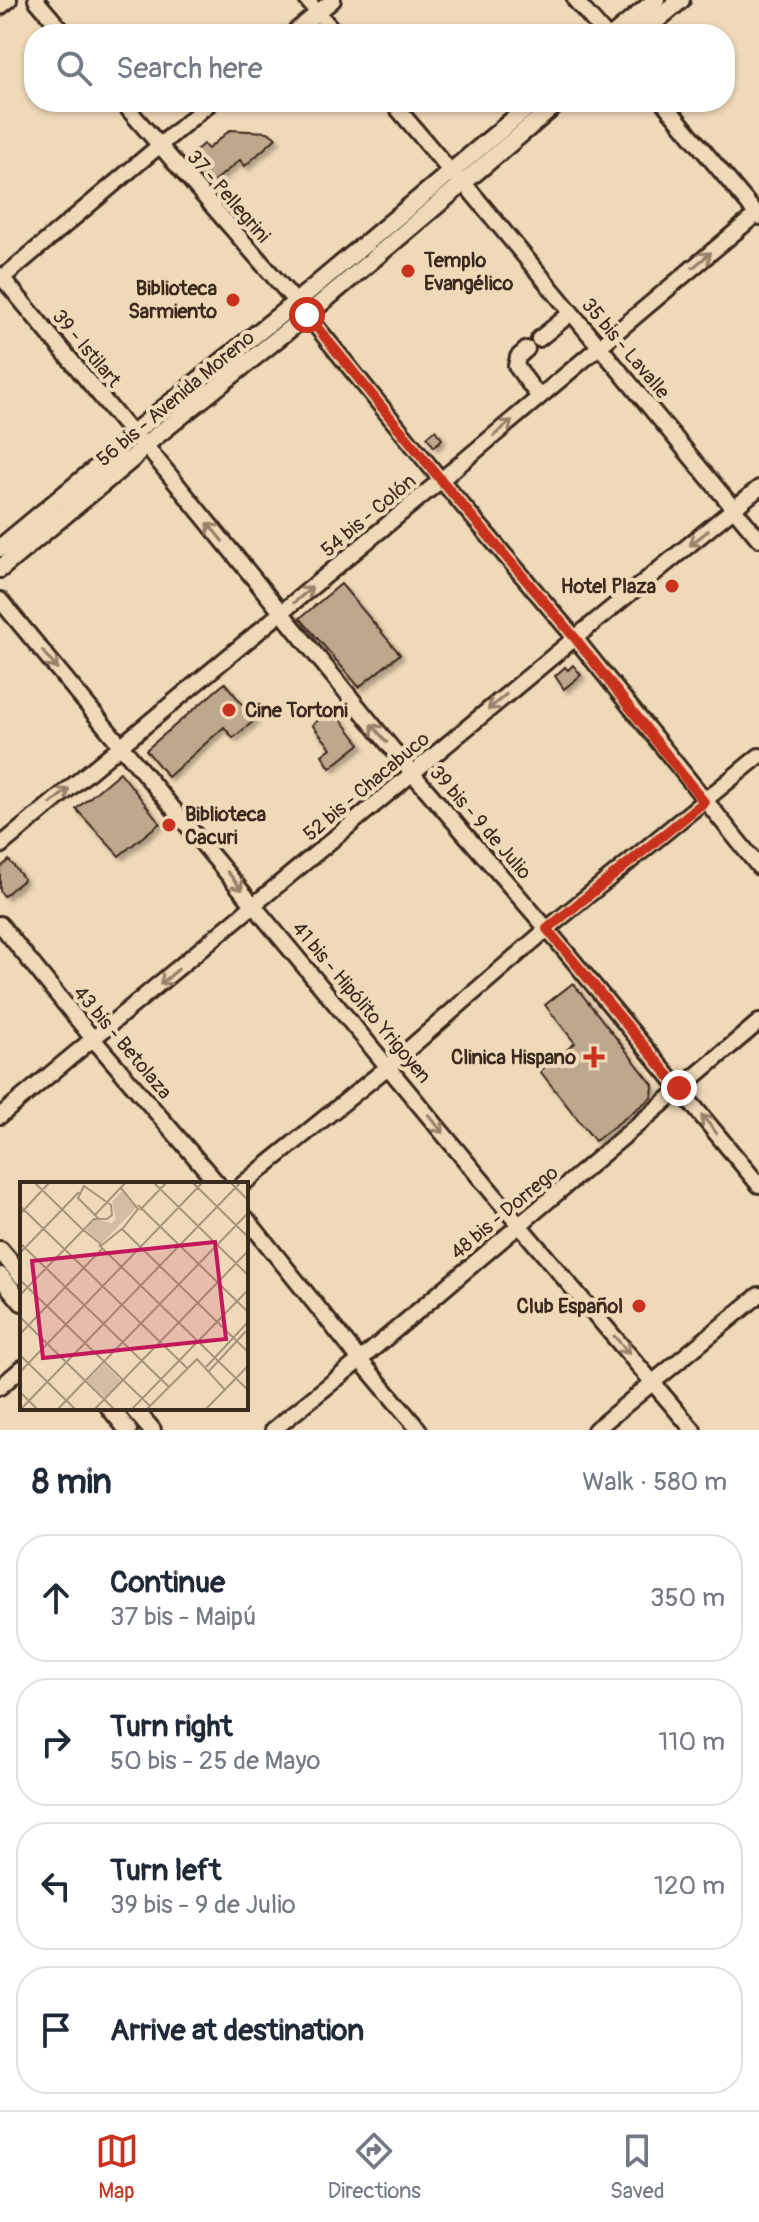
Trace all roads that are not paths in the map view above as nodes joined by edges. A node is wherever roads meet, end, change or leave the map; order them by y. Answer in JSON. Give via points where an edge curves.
{"nodes":[{"id":1,"x":9,"y":0,"type":"edge"},
{"id":2,"x":36,"y":0,"type":"edge"},
{"id":3,"x":307,"y":0,"type":"edge"},
{"id":4,"x":333,"y":0,"type":"edge"},
{"id":5,"x":575,"y":0,"type":"edge"},
{"id":6,"x":656,"y":0,"type":"edge"},
{"id":7,"x":681,"y":0,"type":"edge"},
{"id":8,"x":0,"y":7,"type":"edge"},
{"id":9,"x":318,"y":12,"type":"junction"},
{"id":10,"x":56,"y":24,"type":"edge"},
{"id":11,"x":304,"y":24,"type":"edge"},
{"id":12,"x":328,"y":24,"type":"edge"},
{"id":13,"x":596,"y":24,"type":"edge"},
{"id":14,"x":627,"y":24,"type":"edge"},
{"id":15,"x":652,"y":24,"type":"edge"},
{"id":16,"x":130,"y":112,"type":"edge"},
{"id":17,"x":199,"y":112,"type":"edge"},
{"id":18,"x":401,"y":112,"type":"edge"},
{"id":19,"x":524,"y":112,"type":"edge"},
{"id":20,"x":545,"y":112,"type":"edge"},
{"id":21,"x":671,"y":112,"type":"edge"},
{"id":22,"x":159,"y":146,"type":"junction"},
{"id":23,"x":457,"y":177,"type":"junction"},
{"id":24,"x":758,"y":214,"type":"edge"},
{"id":25,"x":1,"y":278,"type":"edge"},
{"id":26,"x":301,"y":309,"type":"junction"},
{"id":27,"x":571,"y":313,"type":"junction"},
{"id":28,"x":539,"y":339,"type":"dead end"},
{"id":29,"x":599,"y":347,"type":"junction"},
{"id":30,"x":527,"y":349,"type":"dead end"},
{"id":31,"x":539,"y":397,"type":"junction"},
{"id":32,"x":139,"y":439,"type":"junction"},
{"id":33,"x":441,"y":480,"type":"junction"},
{"id":34,"x":759,"y":488,"type":"edge"},
{"id":35,"x":735,"y":509,"type":"junction"},
{"id":36,"x":759,"y":539,"type":"edge"},
{"id":37,"x":0,"y":548,"type":"edge"},
{"id":38,"x":0,"y":569,"type":"edge"},
{"id":39,"x":0,"y":600,"type":"edge"},
{"id":40,"x":281,"y":614,"type":"junction"},
{"id":41,"x":575,"y":638,"type":"junction"},
{"id":42,"x":122,"y":745,"type":"junction"},
{"id":43,"x":759,"y":756,"type":"edge"},
{"id":44,"x":412,"y":773,"type":"junction"},
{"id":45,"x":704,"y":802,"type":"junction"},
{"id":46,"x":0,"y":846,"type":"edge"},
{"id":47,"x":759,"y":867,"type":"edge"},
{"id":48,"x":255,"y":905,"type":"junction"},
{"id":49,"x":0,"y":924,"type":"edge"},
{"id":50,"x":547,"y":929,"type":"junction"},
{"id":51,"x":759,"y":1022,"type":"edge"},
{"id":52,"x":94,"y":1040,"type":"junction"},
{"id":53,"x":389,"y":1066,"type":"junction"},
{"id":54,"x":679,"y":1088,"type":"junction"},
{"id":55,"x":0,"y":1116,"type":"edge"},
{"id":56,"x":216,"y":1182,"type":"edge"},
{"id":57,"x":245,"y":1182,"type":"edge"},
{"id":58,"x":759,"y":1185,"type":"edge"},
{"id":59,"x":248,"y":1220,"type":"edge"},
{"id":60,"x":519,"y":1225,"type":"junction"},
{"id":61,"x":0,"y":1250,"type":"edge"},
{"id":62,"x":20,"y":1274,"type":"edge"},
{"id":63,"x":0,"y":1276,"type":"edge"},
{"id":64,"x":759,"y":1295,"type":"edge"},
{"id":65,"x":20,"y":1300,"type":"edge"},
{"id":66,"x":360,"y":1360,"type":"junction"},
{"id":67,"x":20,"y":1370,"type":"edge"},
{"id":68,"x":653,"y":1382,"type":"junction"},
{"id":69,"x":0,"y":1387,"type":"edge"},
{"id":70,"x":112,"y":1410,"type":"edge"},
{"id":71,"x":135,"y":1410,"type":"edge"},
{"id":72,"x":128,"y":1430,"type":"edge"},
{"id":73,"x":152,"y":1430,"type":"edge"},
{"id":74,"x":273,"y":1430,"type":"edge"},
{"id":75,"x":419,"y":1430,"type":"edge"},
{"id":76,"x":595,"y":1430,"type":"edge"},
{"id":77,"x":693,"y":1430,"type":"edge"}],
"edges":[{"from":1,"to":8,"type":"street"},
{"from":2,"to":10,"type":"street"},
{"from":3,"to":9,"type":"street"},
{"from":4,"to":9,"type":"street"},
{"from":5,"to":13,"type":"street"},
{"from":6,"to":14,"type":"main road"},
{"from":7,"to":15,"type":"main road"},
{"from":9,"to":11,"type":"street"},
{"from":9,"to":12,"type":"street"},
{"from":16,"to":22,"type":"street","name":"37 - Pellegrini"},
{"from":17,"to":22,"type":"street"},
{"from":18,"to":23,"type":"street","name":"35 bis - Lavalle"},
{"from":19,"to":23,"type":"main road","name":"56 bis - Avenida Moreno"},
{"from":20,"to":23,"type":"main road","name":"56 bis - Avenida Moreno"},
{"from":21,"to":24,"type":"street"},
{"from":22,"to":25,"type":"street"},
{"from":22,"to":26,"type":"street","name":"37 - Pellegrini"},
{"from":23,"to":26,"type":"main road","name":"56 bis - Avenida Moreno"},
{"from":23,"to":27,"type":"street","name":"35 bis - Lavalle"},
{"from":29,"to":24,"type":"street","name":"54 bis - Colón","one_way":true},
{"from":25,"to":32,"type":"street","name":"39 - Istilart"},
{"from":26,"to":32,"type":"main road","name":"56 bis - Avenida Moreno"},
{"from":26,"to":33,"type":"street","name":"37 - Pellegrini"},
{"from":27,"to":28,"type":"street"},
{"from":27,"to":29,"type":"street","name":"35 bis - Lavalle"},
{"from":29,"to":31,"type":"street","name":"54 bis - Colón"},
{"from":29,"to":35,"type":"street","name":"35 bis - Lavalle"},
{"from":30,"to":31,"type":"street","via":[[516,366]]},
{"from":33,"to":31,"type":"street","name":"54 bis - Colón","one_way":true},
{"from":32,"to":37,"type":"main road","name":"56 bis - Avenida Moreno","via":[[119,449]]},
{"from":32,"to":38,"type":"main road","name":"56 bis - Avenida Moreno","via":[[132,459]]},
{"from":40,"to":32,"type":"street","name":"39 bis - 9 de Julio","one_way":true},
{"from":40,"to":33,"type":"street","name":"54 bis - Colón","one_way":true},
{"from":33,"to":41,"type":"street","name":"37 - Pellegrini"},
{"from":34,"to":35,"type":"street","name":"52 bis - Chacabuco"},
{"from":35,"to":36,"type":"street","name":"35 bis - Lavalle"},
{"from":35,"to":41,"type":"street","name":"52 bis - Chacabuco","one_way":true},
{"from":39,"to":42,"type":"street","name":"41 bis - Hipólito Yrigoyen","one_way":true},
{"from":40,"to":42,"type":"street","name":"54 bis - Colón"},
{"from":44,"to":40,"type":"street","name":"39 bis - 9 de Julio","one_way":true},
{"from":41,"to":44,"type":"street","name":"52 bis - Chacabuco","one_way":true},
{"from":41,"to":45,"type":"street","name":"37 - Pellegrini"},
{"from":46,"to":42,"type":"street","name":"54 bis - Colón","one_way":true},
{"from":42,"to":48,"type":"street","name":"41 bis - Hipólito Yrigoyen","one_way":true},
{"from":43,"to":45,"type":"street"},
{"from":44,"to":48,"type":"street","name":"52 bis - Chacabuco"},
{"from":44,"to":50,"type":"street","name":"39 bis - 9 de Julio"},
{"from":45,"to":47,"type":"street","name":"37 - Pellegrini"},
{"from":45,"to":50,"type":"street"},
{"from":48,"to":52,"type":"street","name":"52 bis - Chacabuco","one_way":true},
{"from":48,"to":53,"type":"street","name":"41 bis - Hipólito Yrigoyen"},
{"from":49,"to":52,"type":"street","name":"43 bis - Betolaza"},
{"from":50,"to":53,"type":"street"},
{"from":50,"to":54,"type":"street","name":"39 bis - 9 de Julio"},
{"from":51,"to":54,"type":"street","name":"48 bis - Dorrego"},
{"from":52,"to":55,"type":"street","name":"52 bis - Chacabuco"},
{"from":52,"to":56,"type":"street","name":"43 bis - Betolaza"},
{"from":53,"to":57,"type":"street"},
{"from":53,"to":60,"type":"street","name":"41 bis - Hipólito Yrigoyen","one_way":true},
{"from":58,"to":54,"type":"street","name":"39 bis - 9 de Julio","one_way":true},
{"from":54,"to":60,"type":"street","name":"48 bis - Dorrego"},
{"from":59,"to":66,"type":"street"},
{"from":60,"to":66,"type":"street","name":"48 bis - Dorrego"},
{"from":60,"to":68,"type":"street","name":"41 bis - Hipólito Yrigoyen","one_way":true},
{"from":61,"to":62,"type":"main road"},
{"from":63,"to":65,"type":"main road"},
{"from":64,"to":68,"type":"street"},
{"from":66,"to":74,"type":"street","name":"48 bis - Dorrego"},
{"from":66,"to":75,"type":"street"},
{"from":67,"to":69,"type":"street"},
{"from":68,"to":76,"type":"street"},
{"from":68,"to":77,"type":"street","name":"41 bis - Hipólito Yrigoyen"},
{"from":70,"to":72,"type":"main road"},
{"from":71,"to":73,"type":"main road"}]}
